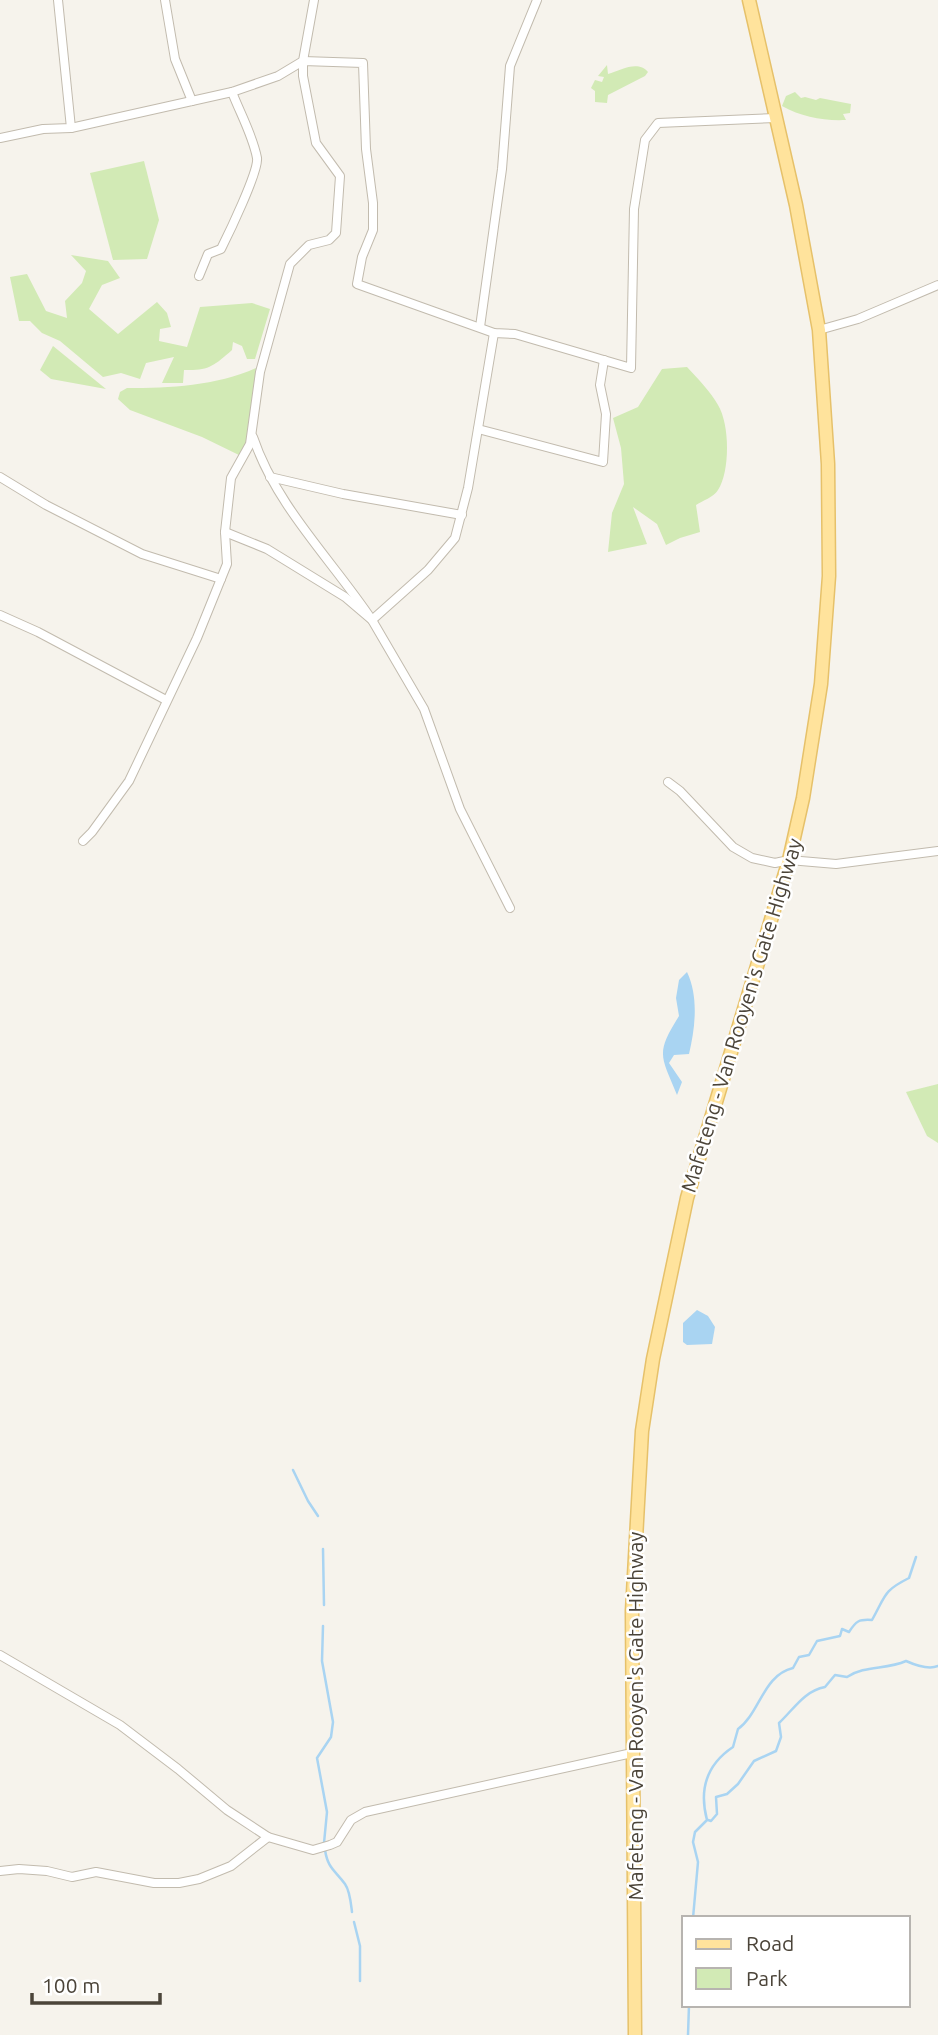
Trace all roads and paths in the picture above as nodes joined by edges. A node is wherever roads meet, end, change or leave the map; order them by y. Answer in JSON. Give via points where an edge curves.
{"nodes":[{"id":1,"x":58,"y":0,"type":"edge"},
{"id":2,"x":165,"y":0,"type":"edge"},
{"id":3,"x":314,"y":0,"type":"edge"},
{"id":4,"x":537,"y":0,"type":"edge"},
{"id":5,"x":749,"y":0,"type":"edge"},
{"id":6,"x":303,"y":61,"type":"junction"},
{"id":7,"x":232,"y":92,"type":"junction"},
{"id":8,"x":192,"y":101,"type":"junction"},
{"id":9,"x":776,"y":118,"type":"junction"},
{"id":10,"x":71,"y":128,"type":"junction"},
{"id":11,"x":0,"y":138,"type":"edge"},
{"id":12,"x":199,"y":275,"type":"dead end"},
{"id":13,"x":938,"y":285,"type":"edge"},
{"id":14,"x":480,"y":327,"type":"junction"},
{"id":15,"x":819,"y":330,"type":"junction"},
{"id":16,"x":494,"y":332,"type":"junction"},
{"id":17,"x":604,"y":360,"type":"junction"},
{"id":18,"x":478,"y":429,"type":"junction"},
{"id":19,"x":252,"y":434,"type":"junction"},
{"id":20,"x":0,"y":477,"type":"edge"},
{"id":21,"x":270,"y":477,"type":"junction"},
{"id":22,"x":462,"y":515,"type":"junction"},
{"id":23,"x":225,"y":532,"type":"junction"},
{"id":24,"x":221,"y":579,"type":"junction"},
{"id":25,"x":0,"y":615,"type":"edge"},
{"id":26,"x":372,"y":620,"type":"junction"},
{"id":27,"x":166,"y":700,"type":"junction"},
{"id":28,"x":668,"y":782,"type":"dead end"},
{"id":29,"x":83,"y":841,"type":"dead end"},
{"id":30,"x":938,"y":851,"type":"edge"},
{"id":31,"x":789,"y":860,"type":"junction"},
{"id":32,"x":510,"y":908,"type":"dead end"},
{"id":33,"x":0,"y":1656,"type":"edge"},
{"id":34,"x":632,"y":1753,"type":"junction"},
{"id":35,"x":268,"y":1837,"type":"junction"},
{"id":36,"x":0,"y":1871,"type":"edge"},
{"id":37,"x":635,"y":2035,"type":"edge"}],
"edges":[{"from":1,"to":10,"type":"street"},
{"from":2,"to":8,"type":"street","via":[[175,59]]},
{"from":3,"to":6,"type":"street"},
{"from":4,"to":14,"type":"street","via":[[510,66],[502,169]]},
{"from":5,"to":9,"type":"main road","name":"Mafeteng - Van Rooyen's Gate Highway"},
{"from":6,"to":7,"type":"street","via":[[278,76]]},
{"from":6,"to":14,"type":"street","via":[[363,63],[373,230],[357,285]]},
{"from":6,"to":19,"type":"street","via":[[316,143],[340,176],[339,214],[336,233],[329,240],[309,245],[290,264],[260,373]]},
{"from":7,"to":8,"type":"street"},
{"from":7,"to":12,"type":"street","via":[[258,160],[234,224],[221,249],[208,254]]},
{"from":8,"to":10,"type":"street"},
{"from":9,"to":15,"type":"main road","name":"Mafeteng - Van Rooyen's Gate Highway"},
{"from":9,"to":17,"type":"street","via":[[658,123],[645,140],[634,209],[631,368]]},
{"from":10,"to":11,"type":"street","via":[[43,128]]},
{"from":13,"to":15,"type":"street"},
{"from":14,"to":16,"type":"street"},
{"from":15,"to":31,"type":"main road","name":"Mafeteng - Van Rooyen's Gate Highway","via":[[828,464],[829,576],[821,684]]},
{"from":16,"to":17,"type":"street"},
{"from":16,"to":18,"type":"street"},
{"from":17,"to":18,"type":"street","via":[[600,385],[606,414],[603,462]]},
{"from":18,"to":22,"type":"street"},
{"from":19,"to":21,"type":"street"},
{"from":19,"to":23,"type":"street","via":[[231,478]]},
{"from":20,"to":24,"type":"street","via":[[142,554]]},
{"from":21,"to":22,"type":"street"},
{"from":21,"to":26,"type":"street"},
{"from":22,"to":26,"type":"street","via":[[455,538],[428,570]]},
{"from":23,"to":24,"type":"street","via":[[227,564]]},
{"from":23,"to":26,"type":"street","via":[[267,549],[345,597]]},
{"from":24,"to":27,"type":"street"},
{"from":25,"to":27,"type":"street"},
{"from":26,"to":32,"type":"street","via":[[424,709],[460,809]]},
{"from":27,"to":29,"type":"street","via":[[129,781]]},
{"from":28,"to":31,"type":"street","via":[[733,847],[752,858],[775,863]]},
{"from":30,"to":31,"type":"street","via":[[836,863]]},
{"from":31,"to":34,"type":"main road","name":"Mafeteng - Van Rooyen's Gate Highway","via":[[692,1179],[653,1359],[636,1512]]},
{"from":33,"to":35,"type":"street","via":[[120,1725]]},
{"from":34,"to":35,"type":"street","via":[[365,1812],[351,1821],[337,1842],[313,1850]]},
{"from":34,"to":37,"type":"main road","name":"Mafeteng - Van Rooyen's Gate Highway"},
{"from":35,"to":36,"type":"street","via":[[231,1866],[179,1883],[96,1872],[72,1877],[47,1871]]}]}
